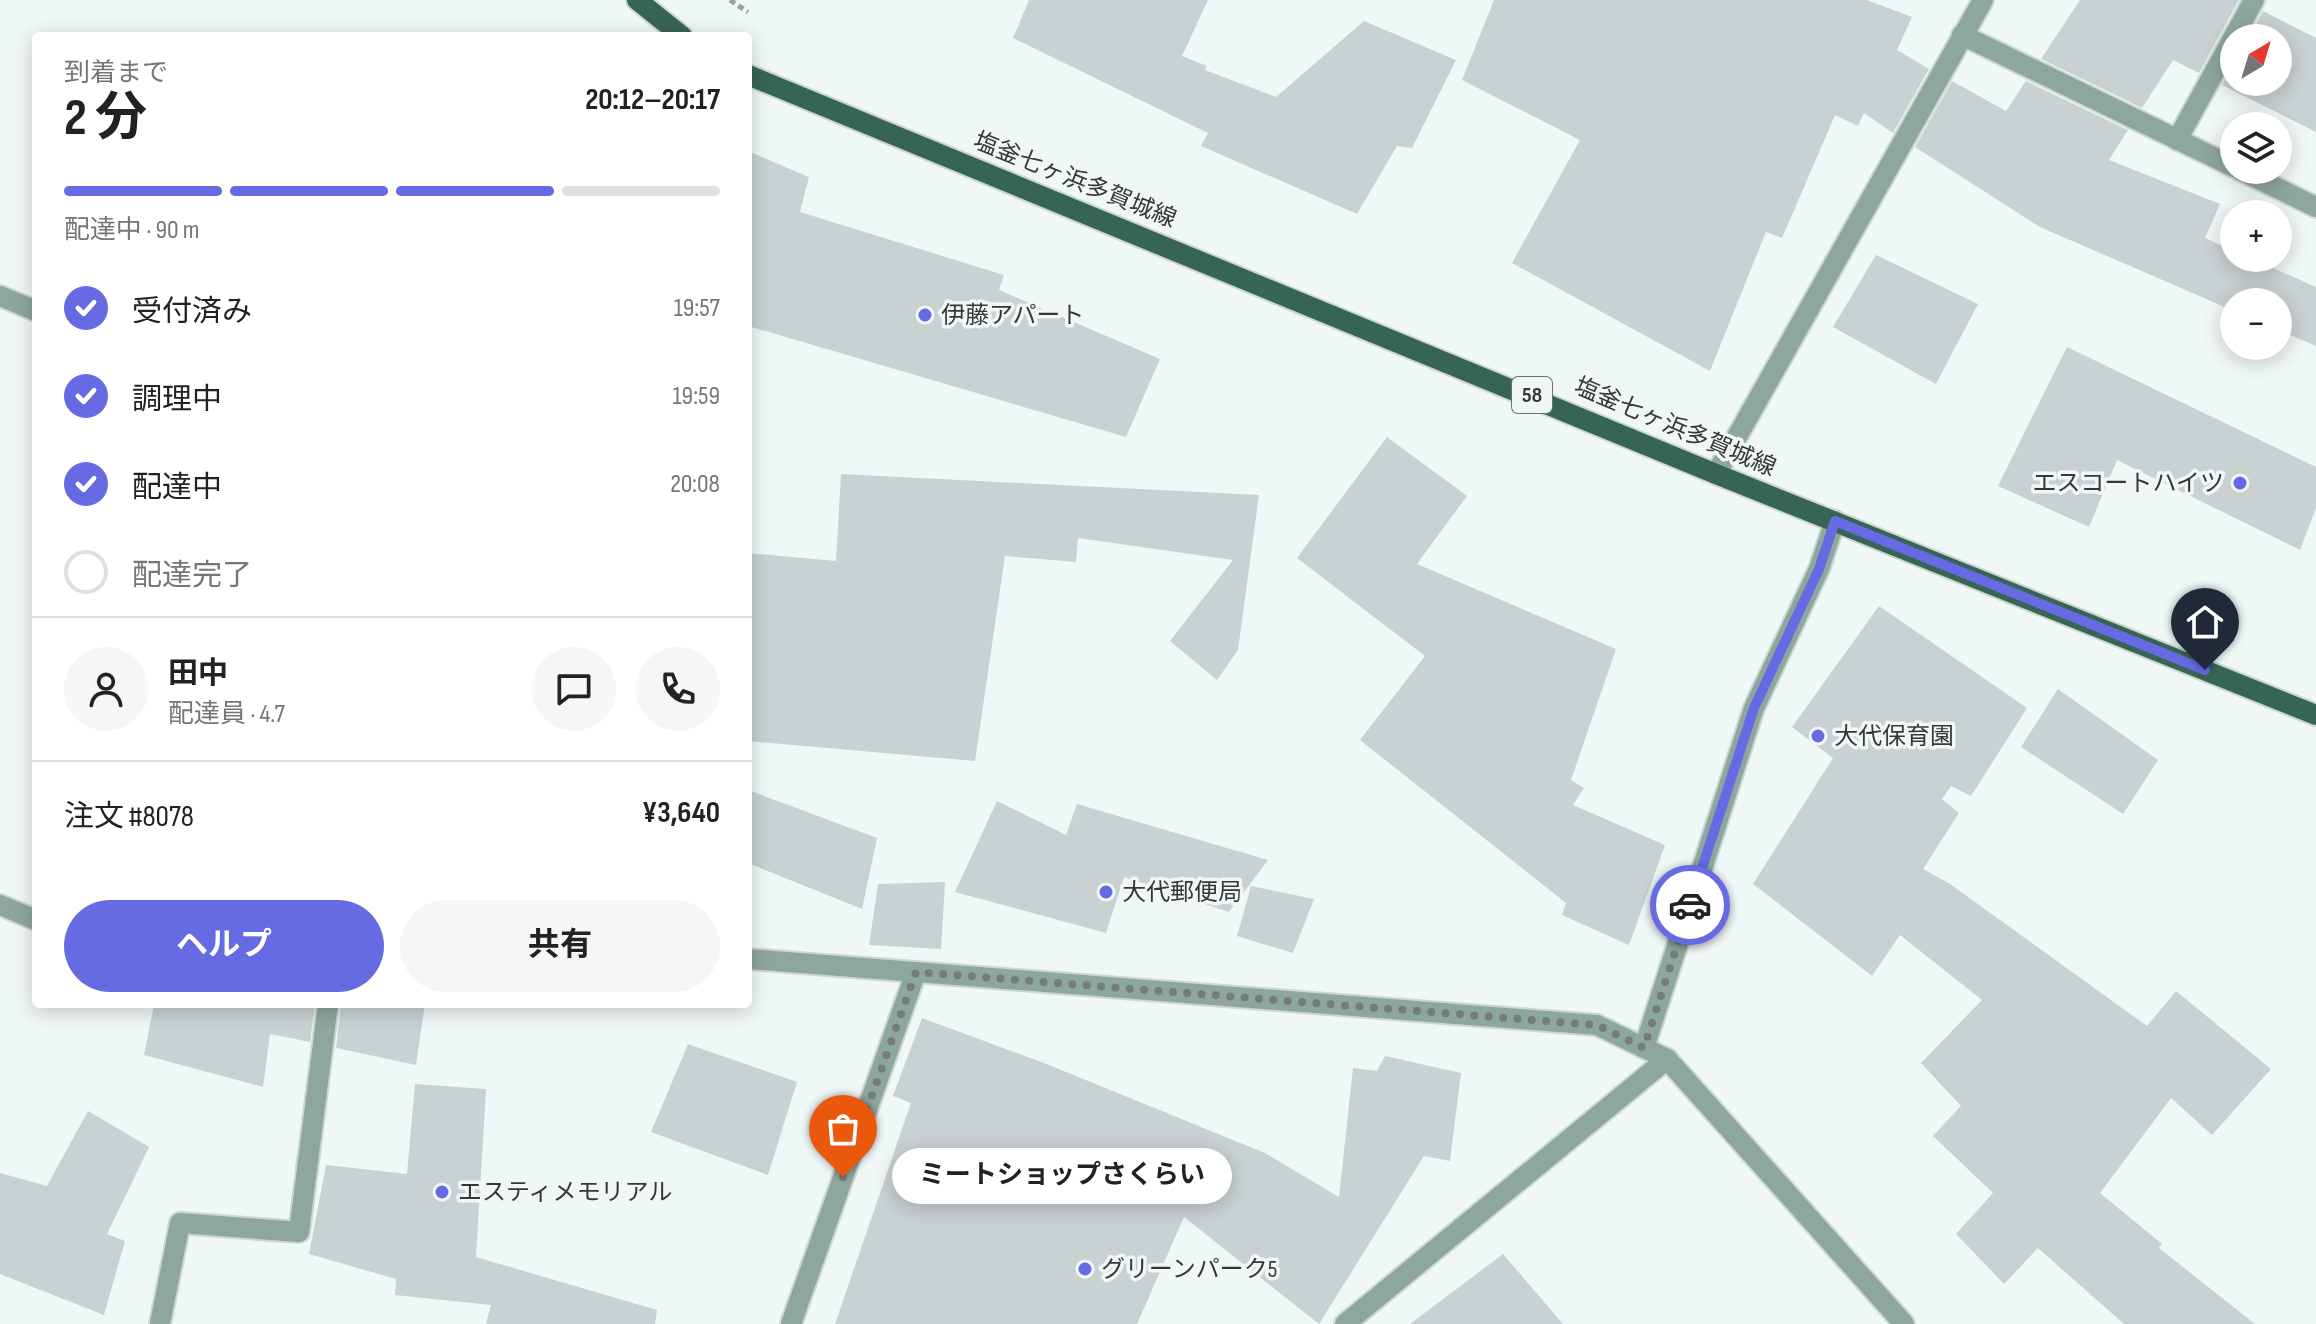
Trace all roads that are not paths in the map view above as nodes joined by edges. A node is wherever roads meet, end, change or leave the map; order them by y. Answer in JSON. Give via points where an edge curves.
{"nodes":[{"id":1,"x":637,"y":0,"type":"edge"},
{"id":2,"x":1983,"y":0,"type":"edge"},
{"id":3,"x":2254,"y":0,"type":"edge"},
{"id":4,"x":677,"y":32,"type":"edge"},
{"id":5,"x":1962,"y":35,"type":"junction"},
{"id":6,"x":752,"y":77,"type":"edge"},
{"id":7,"x":2177,"y":140,"type":"junction"},
{"id":8,"x":2220,"y":160,"type":"edge"},
{"id":9,"x":2269,"y":184,"type":"edge"},
{"id":10,"x":2316,"y":207,"type":"edge"},
{"id":11,"x":0,"y":296,"type":"edge"},
{"id":12,"x":32,"y":309,"type":"edge"},
{"id":13,"x":1716,"y":474,"type":"junction"},
{"id":14,"x":1835,"y":521,"type":"junction"},
{"id":15,"x":2316,"y":715,"type":"edge"},
{"id":16,"x":0,"y":905,"type":"edge"},
{"id":17,"x":32,"y":918,"type":"edge"},
{"id":18,"x":752,"y":959,"type":"edge"},
{"id":19,"x":916,"y":972,"type":"junction"},
{"id":20,"x":327,"y":1008,"type":"edge"},
{"id":21,"x":1644,"y":1048,"type":"junction"},
{"id":22,"x":1667,"y":1059,"type":"junction"},
{"id":23,"x":160,"y":1324,"type":"edge"},
{"id":24,"x":791,"y":1324,"type":"edge"},
{"id":25,"x":1345,"y":1324,"type":"edge"},
{"id":26,"x":1904,"y":1324,"type":"edge"}],
"edges":[{"from":1,"to":4,"type":"main road"},
{"from":2,"to":5,"type":"street"},
{"from":3,"to":7,"type":"street"},
{"from":5,"to":7,"type":"street"},
{"from":5,"to":13,"type":"street"},
{"from":6,"to":13,"type":"main road","name":"塩釜七ヶ浜多賀城線","number":"58"},
{"from":7,"to":8,"type":"street"},
{"from":9,"to":10,"type":"street"},
{"from":11,"to":12,"type":"street"},
{"from":13,"to":14,"type":"main road","name":"塩釜七ヶ浜多賀城線","number":"58"},
{"from":14,"to":15,"type":"main road","name":"塩釜七ヶ浜多賀城線","number":"58"},
{"from":14,"to":21,"type":"street","via":[[1819,569],[1754,708]]},
{"from":16,"to":17,"type":"street"},
{"from":18,"to":19,"type":"street"},
{"from":19,"to":21,"type":"street","via":[[1597,1025]]},
{"from":19,"to":24,"type":"street"},
{"from":20,"to":23,"type":"street","via":[[299,1232],[180,1223]]},
{"from":21,"to":22,"type":"street"},
{"from":22,"to":25,"type":"street"},
{"from":22,"to":26,"type":"street"}]}
